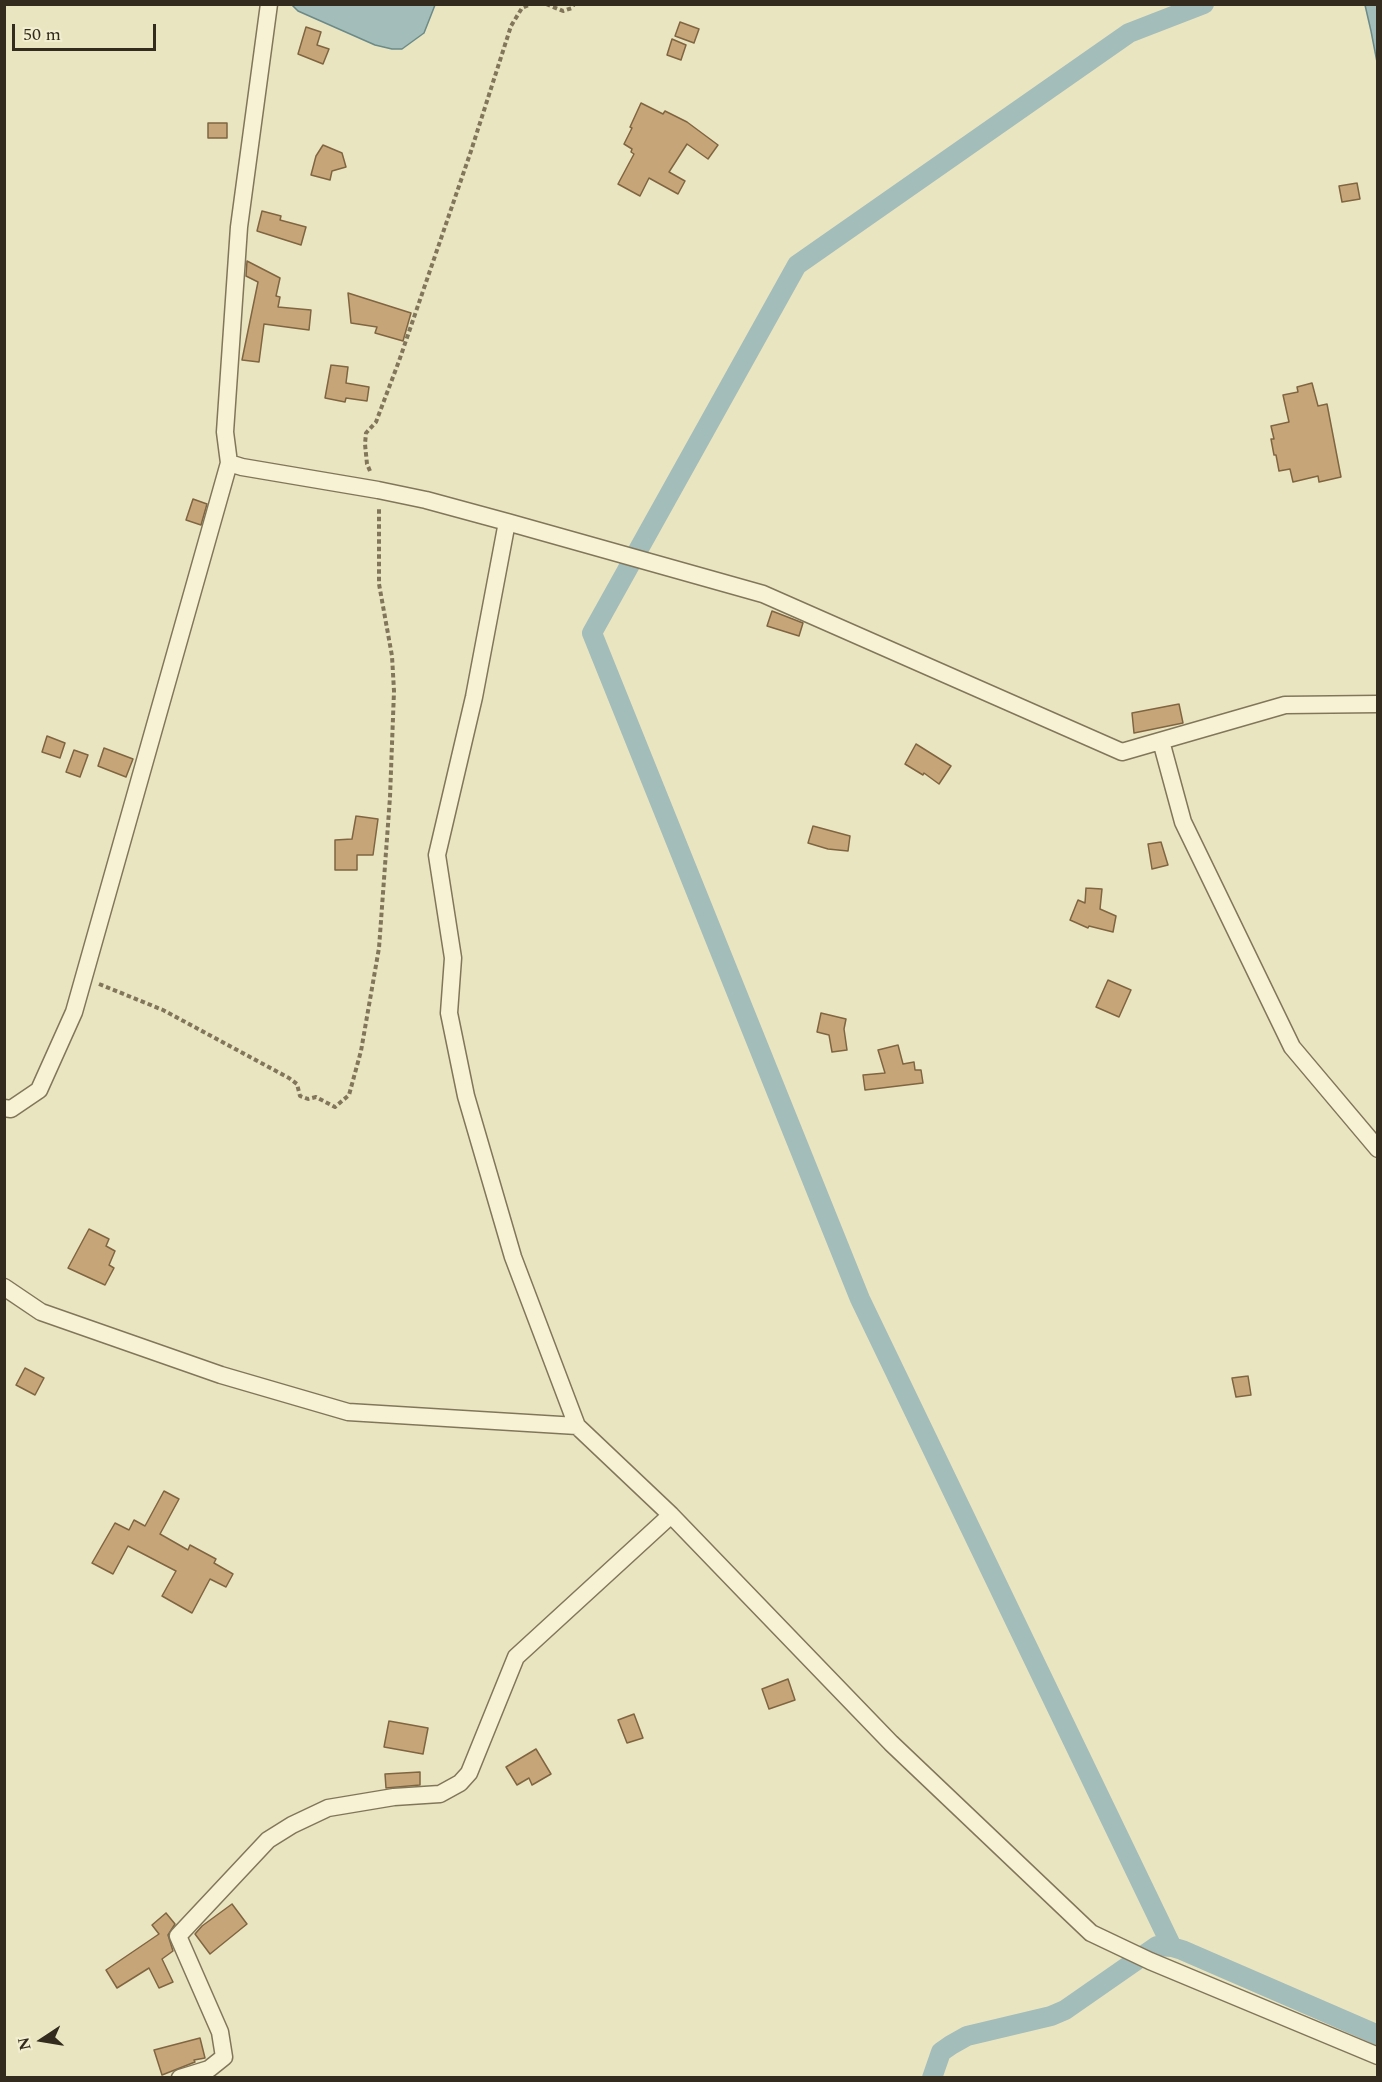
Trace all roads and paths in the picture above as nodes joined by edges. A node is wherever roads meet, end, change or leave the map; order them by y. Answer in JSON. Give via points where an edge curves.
{"nodes":[{"id":1,"x":269,"y":4,"type":"edge"},
{"id":2,"x":531,"y":4,"type":"edge"},
{"id":3,"x":546,"y":4,"type":"edge"},
{"id":4,"x":574,"y":4,"type":"edge"},
{"id":5,"x":229,"y":463,"type":"junction"},
{"id":6,"x":378,"y":490,"type":"junction"},
{"id":7,"x":507,"y":522,"type":"junction"},
{"id":8,"x":1377,"y":704,"type":"edge"},
{"id":9,"x":1161,"y":741,"type":"junction"},
{"id":10,"x":83,"y":978,"type":"junction"},
{"id":11,"x":4,"y":1108,"type":"edge"},
{"id":12,"x":1377,"y":1149,"type":"edge"},
{"id":13,"x":4,"y":1287,"type":"edge"},
{"id":14,"x":577,"y":1426,"type":"junction"},
{"id":15,"x":671,"y":1515,"type":"junction"},
{"id":16,"x":1377,"y":2056,"type":"edge"},
{"id":17,"x":180,"y":2078,"type":"edge"}],
"edges":[{"from":1,"to":5,"type":"street","via":[[239,227],[225,432]]},
{"from":2,"to":6,"type":"path","via":[[522,8],[511,26],[399,361],[376,422],[366,433],[367,464]]},
{"from":3,"to":4,"type":"path","via":[[563,11]]},
{"from":5,"to":6,"type":"street"},
{"from":5,"to":10,"type":"street"},
{"from":6,"to":7,"type":"street"},
{"from":6,"to":10,"type":"path","via":[[379,584],[394,691],[390,797],[379,948],[361,1051],[348,1095],[335,1107],[316,1097],[300,1096],[297,1084],[289,1078],[163,1010]]},
{"from":7,"to":9,"type":"street","via":[[763,594],[1122,752]]},
{"from":7,"to":14,"type":"street","via":[[474,697],[437,855],[453,958],[449,1013],[466,1096],[513,1257]]},
{"from":8,"to":9,"type":"street","via":[[1285,705]]},
{"from":9,"to":12,"type":"street","via":[[1183,822],[1292,1047]]},
{"from":10,"to":11,"type":"street","via":[[74,1012],[39,1090],[11,1109]]},
{"from":13,"to":14,"type":"street","via":[[41,1312],[221,1375],[348,1412]]},
{"from":14,"to":15,"type":"street"},
{"from":15,"to":16,"type":"street","via":[[891,1743],[1090,1933]]},
{"from":15,"to":17,"type":"street","via":[[516,1657],[469,1773],[460,1783],[440,1794],[328,1808],[292,1825],[268,1840],[178,1936],[220,2032],[224,2057],[209,2069]]}]}
